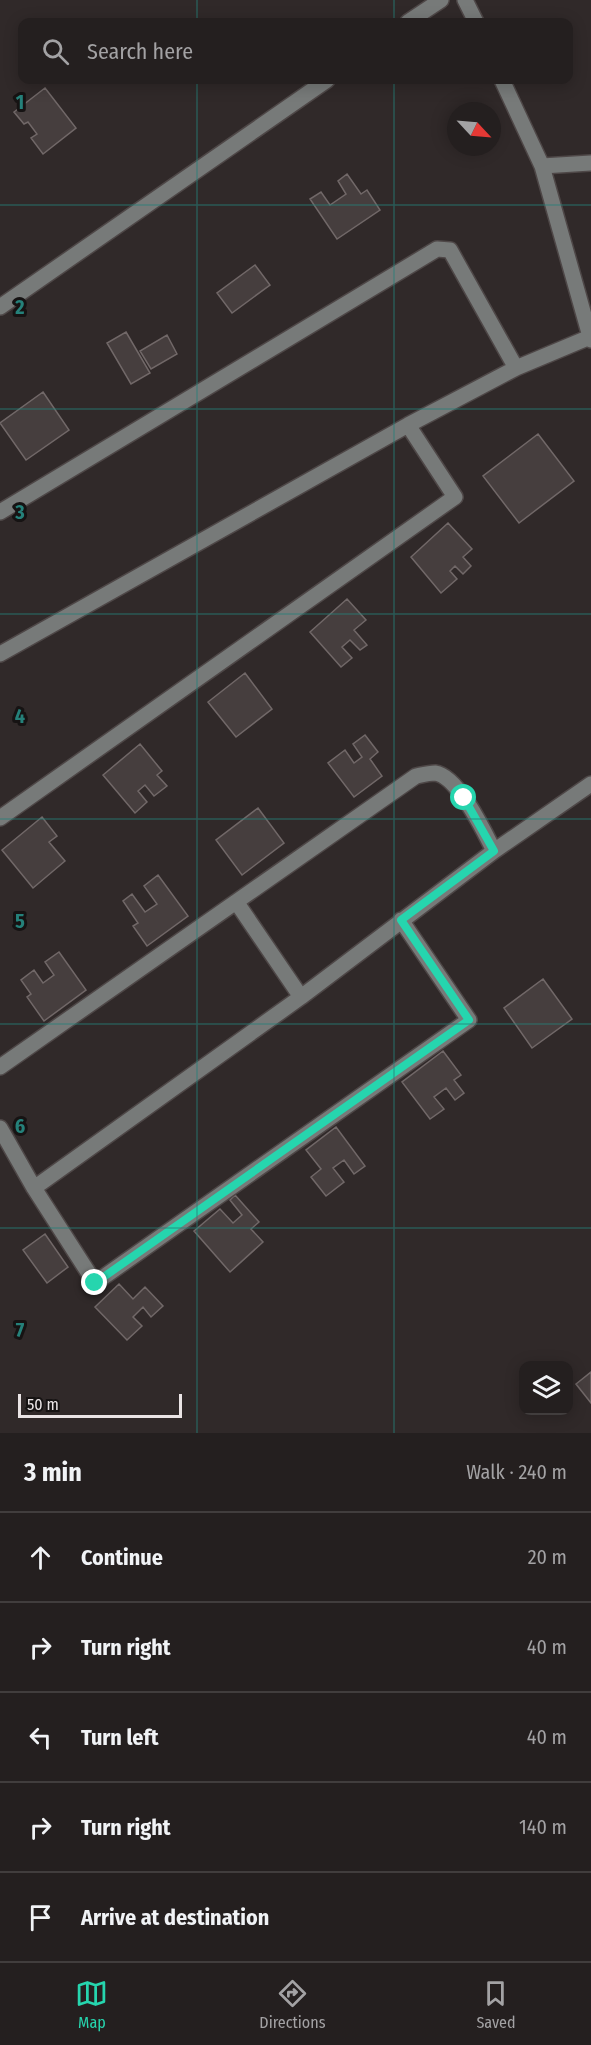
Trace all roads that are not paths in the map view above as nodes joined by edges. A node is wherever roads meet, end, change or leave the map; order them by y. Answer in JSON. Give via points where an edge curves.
{"nodes":[{"id":1,"x":441,"y":0,"type":"edge"},
{"id":2,"x":465,"y":0,"type":"edge"},
{"id":3,"x":414,"y":18,"type":"edge"},
{"id":4,"x":474,"y":18,"type":"edge"},
{"id":5,"x":321,"y":84,"type":"edge"},
{"id":6,"x":504,"y":84,"type":"edge"},
{"id":7,"x":591,"y":163,"type":"edge"},
{"id":8,"x":542,"y":166,"type":"junction"},
{"id":9,"x":0,"y":307,"type":"edge"},
{"id":10,"x":590,"y":338,"type":"edge"},
{"id":11,"x":516,"y":368,"type":"junction"},
{"id":12,"x":408,"y":425,"type":"junction"},
{"id":13,"x":0,"y":512,"type":"edge"},
{"id":14,"x":0,"y":654,"type":"edge"},
{"id":15,"x":591,"y":784,"type":"edge"},
{"id":16,"x":0,"y":818,"type":"edge"},
{"id":17,"x":494,"y":851,"type":"junction"},
{"id":18,"x":237,"y":903,"type":"junction"},
{"id":19,"x":401,"y":920,"type":"junction"},
{"id":20,"x":302,"y":997,"type":"junction"},
{"id":21,"x":0,"y":1067,"type":"edge"},
{"id":22,"x":0,"y":1128,"type":"edge"},
{"id":23,"x":34,"y":1188,"type":"junction"}],
"edges":[{"from":1,"to":3,"type":"street"},
{"from":2,"to":4,"type":"street"},
{"from":5,"to":9,"type":"street"},
{"from":6,"to":8,"type":"street"},
{"from":7,"to":8,"type":"street"},
{"from":8,"to":10,"type":"street"},
{"from":10,"to":11,"type":"street"},
{"from":11,"to":12,"type":"street"},
{"from":11,"to":13,"type":"street","via":[[450,250],[437,249]]},
{"from":12,"to":14,"type":"street"},
{"from":12,"to":16,"type":"street","via":[[455,497]]},
{"from":15,"to":17,"type":"street"},
{"from":17,"to":18,"type":"street","via":[[464,798],[448,779],[435,773],[416,776]]},
{"from":17,"to":19,"type":"street"},
{"from":18,"to":20,"type":"street"},
{"from":18,"to":21,"type":"street"},
{"from":19,"to":20,"type":"street"},
{"from":19,"to":23,"type":"street","via":[[469,1020],[95,1283]]},
{"from":20,"to":23,"type":"street"},
{"from":22,"to":23,"type":"street"}]}
